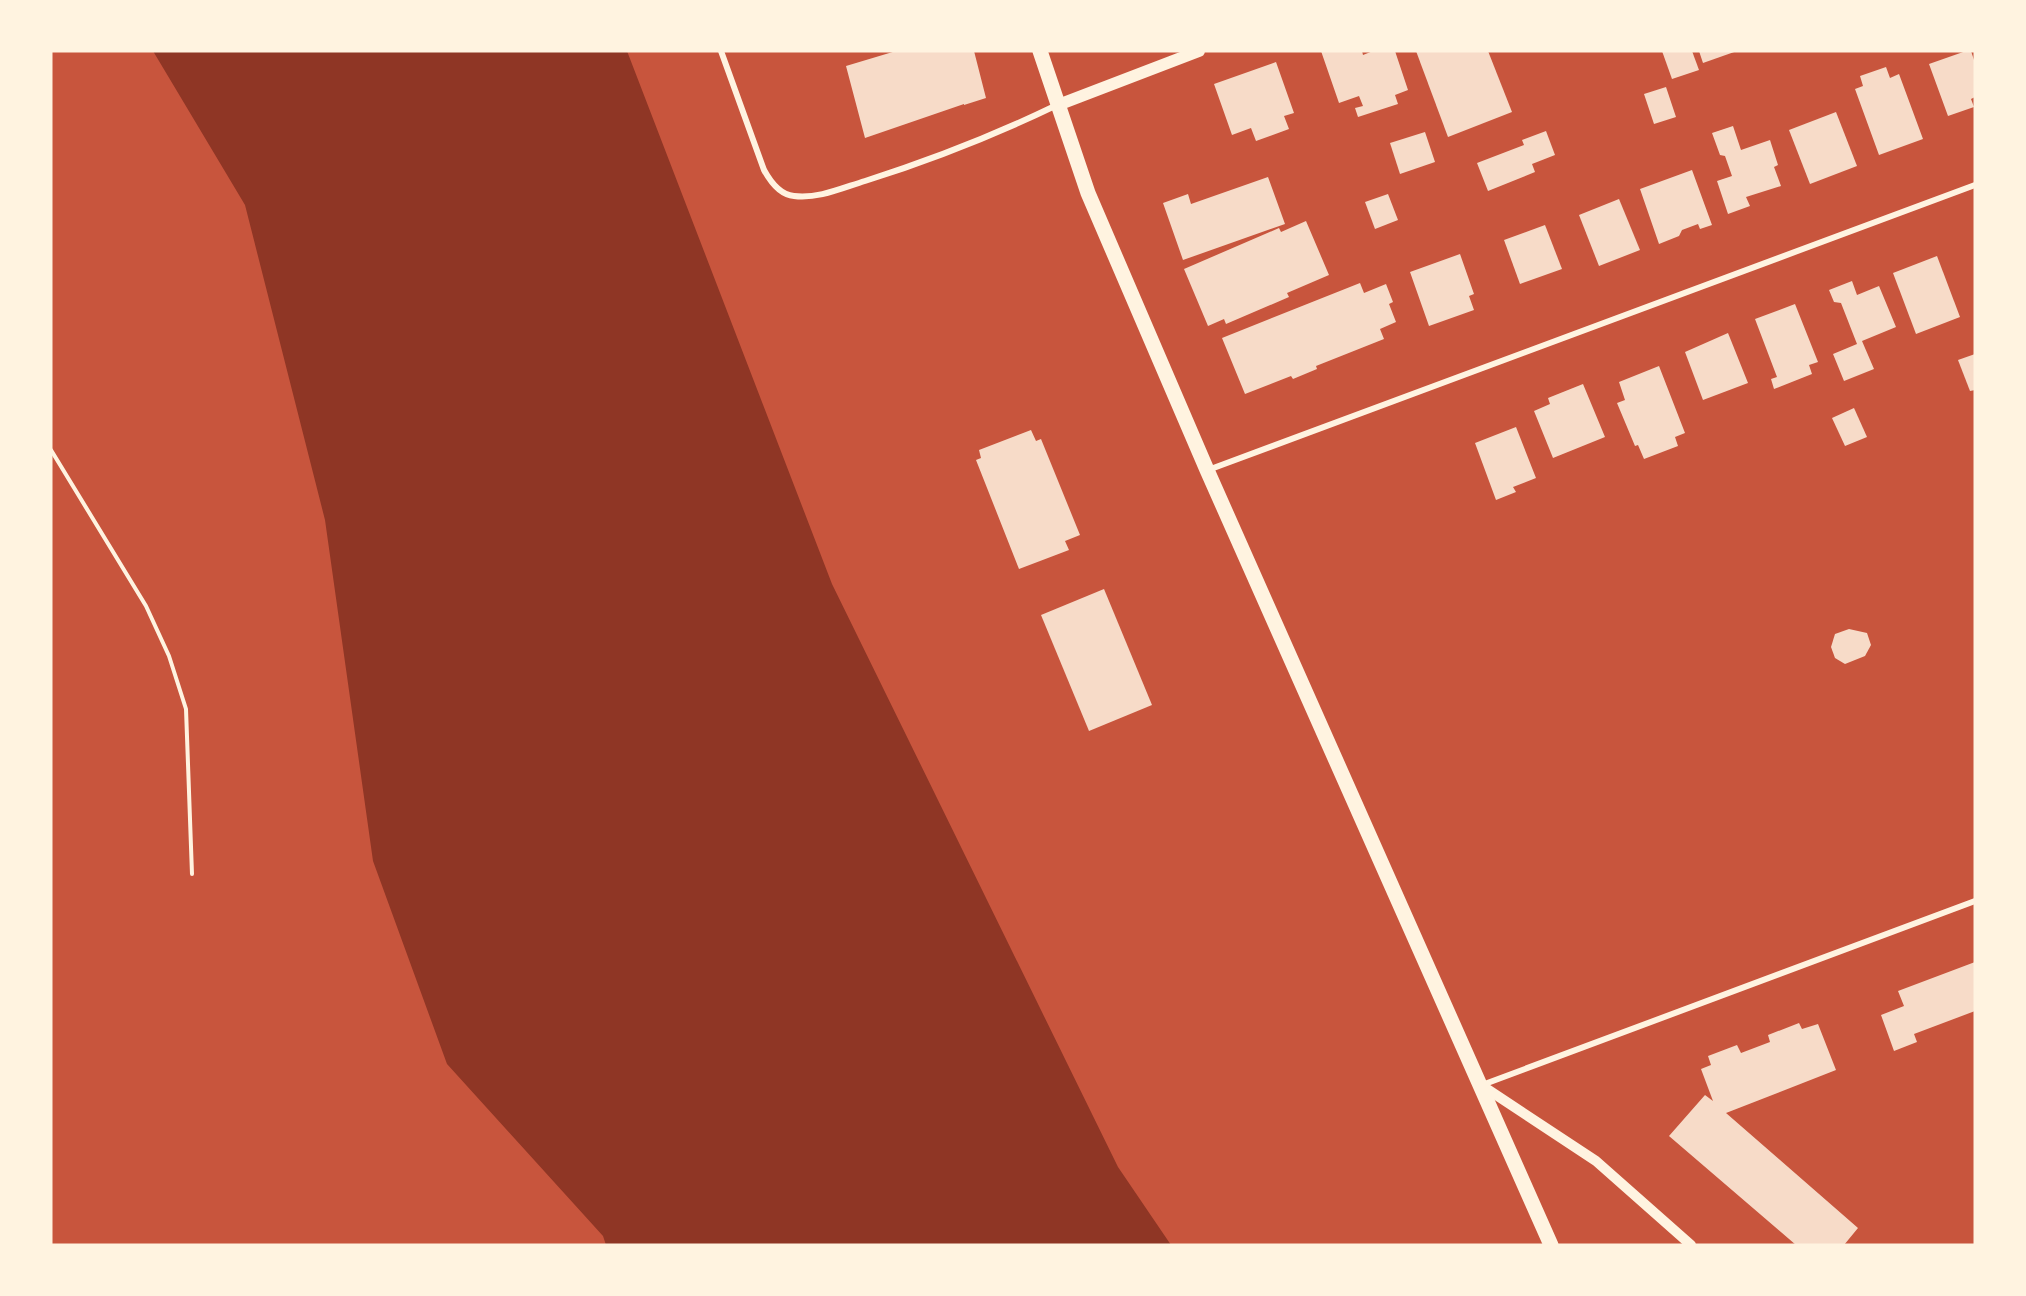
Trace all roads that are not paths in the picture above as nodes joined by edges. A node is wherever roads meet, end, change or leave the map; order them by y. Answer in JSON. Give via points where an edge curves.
{"nodes":[{"id":1,"x":722,"y":51,"type":"edge"},
{"id":2,"x":1040,"y":51,"type":"edge"},
{"id":3,"x":1199,"y":51,"type":"edge"},
{"id":4,"x":1058,"y":105,"type":"junction"},
{"id":5,"x":1975,"y":185,"type":"edge"},
{"id":6,"x":1207,"y":470,"type":"junction"},
{"id":7,"x":1975,"y":901,"type":"edge"},
{"id":8,"x":1481,"y":1085,"type":"junction"},
{"id":9,"x":1551,"y":1245,"type":"edge"},
{"id":10,"x":1691,"y":1245,"type":"edge"}],
"edges":[{"from":1,"to":4,"type":"street","via":[[764,170],[772,183],[791,196],[812,197],[886,175],[985,138]]},
{"from":2,"to":4,"type":"main road"},
{"from":3,"to":4,"type":"main road"},
{"from":4,"to":6,"type":"main road","via":[[1088,194]]},
{"from":5,"to":6,"type":"street"},
{"from":6,"to":8,"type":"main road"},
{"from":7,"to":8,"type":"street"},
{"from":8,"to":9,"type":"main road"},
{"from":8,"to":10,"type":"street","via":[[1596,1161]]}]}
